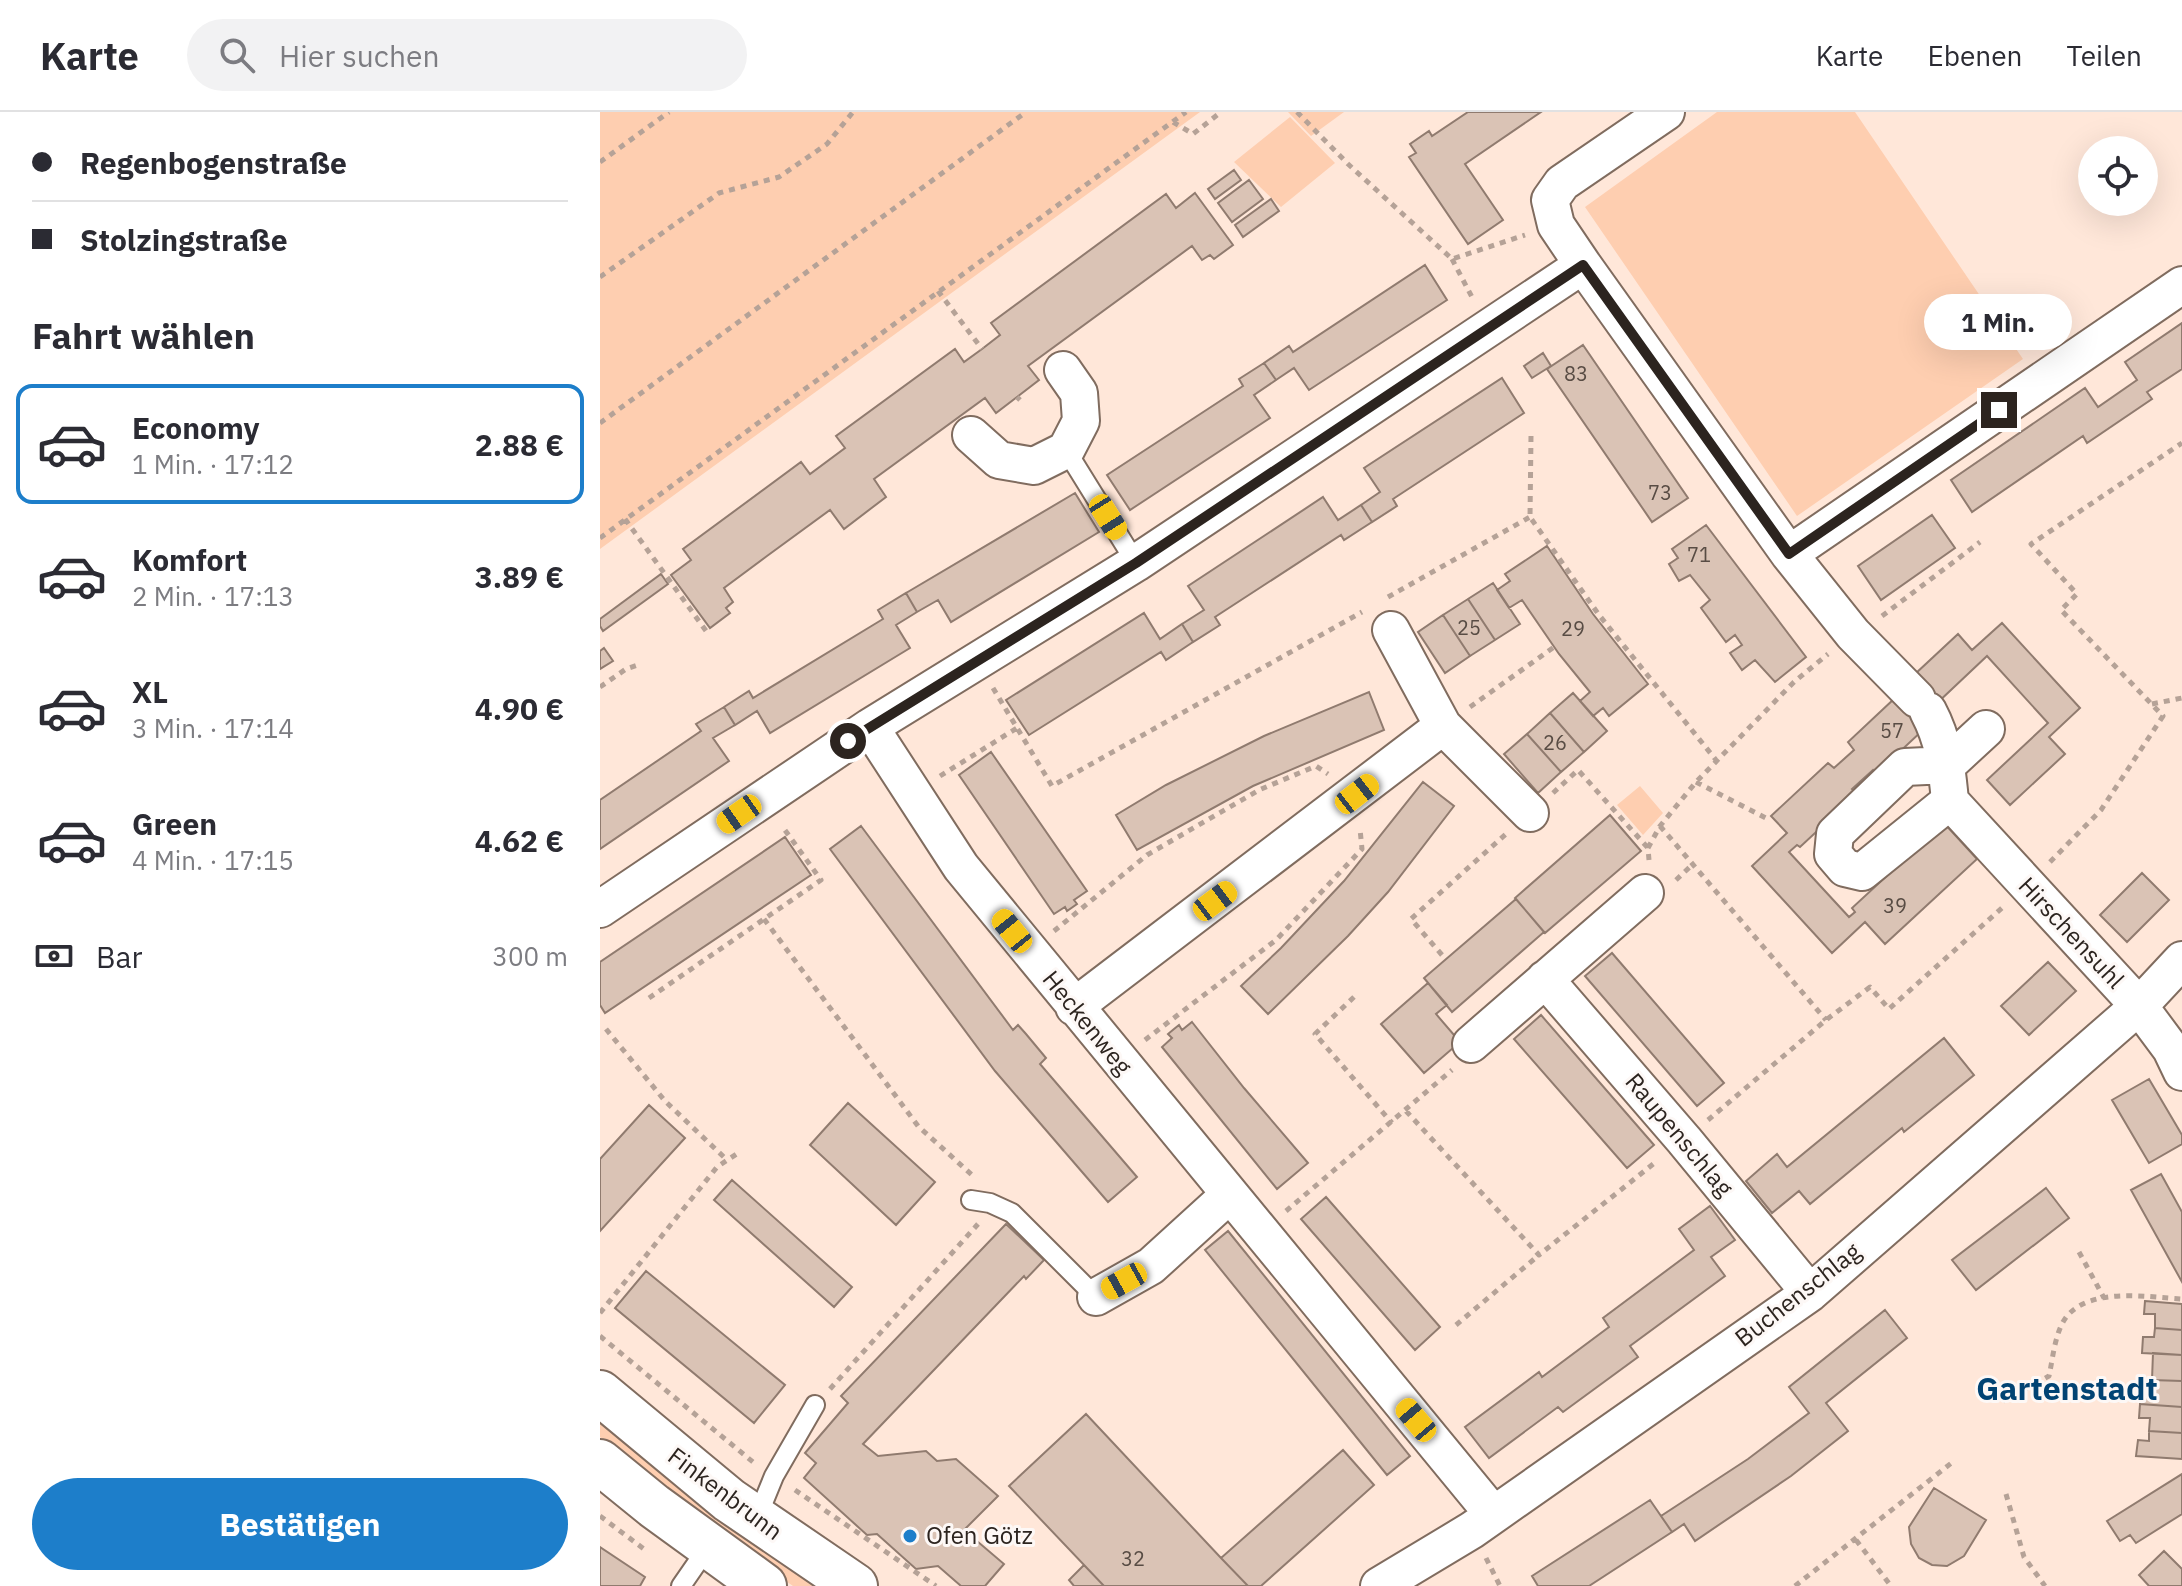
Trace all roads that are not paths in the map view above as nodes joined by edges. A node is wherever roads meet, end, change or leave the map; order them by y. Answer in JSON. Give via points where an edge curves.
{"nodes":[{"id":1,"x":1666,"y":112,"type":"edge"},
{"id":2,"x":1583,"y":265,"type":"junction"},
{"id":3,"x":2182,"y":285,"type":"edge"},
{"id":4,"x":1063,"y":370,"type":"dead end"},
{"id":5,"x":971,"y":435,"type":"dead end"},
{"id":6,"x":1066,"y":450,"type":"junction"},
{"id":7,"x":1789,"y":554,"type":"junction"},
{"id":8,"x":1136,"y":563,"type":"junction"},
{"id":9,"x":1378,"y":614,"type":"road end"},
{"id":10,"x":1443,"y":726,"type":"junction"},
{"id":11,"x":870,"y":727,"type":"junction"},
{"id":12,"x":1986,"y":729,"type":"dead end"},
{"id":13,"x":1947,"y":765,"type":"junction"},
{"id":14,"x":1950,"y":801,"type":"junction"},
{"id":15,"x":1530,"y":813,"type":"dead end"},
{"id":16,"x":1645,"y":893,"type":"road end"},
{"id":17,"x":600,"y":909,"type":"edge"},
{"id":18,"x":2182,"y":960,"type":"edge"},
{"id":19,"x":1545,"y":979,"type":"junction"},
{"id":20,"x":2139,"y":1006,"type":"junction"},
{"id":21,"x":1074,"y":1007,"type":"junction"},
{"id":22,"x":1471,"y":1044,"type":"road end"},
{"id":23,"x":2182,"y":1072,"type":"edge"},
{"id":24,"x":1229,"y":1195,"type":"junction"},
{"id":25,"x":971,"y":1200,"type":"dead end"},
{"id":26,"x":1810,"y":1293,"type":"junction"},
{"id":27,"x":1096,"y":1297,"type":"joint"},
{"id":28,"x":600,"y":1393,"type":"edge"},
{"id":29,"x":815,"y":1405,"type":"road end"},
{"id":30,"x":600,"y":1462,"type":"edge"},
{"id":31,"x":1493,"y":1514,"type":"junction"},
{"id":32,"x":756,"y":1520,"type":"junction"},
{"id":33,"x":708,"y":1547,"type":"junction"},
{"id":34,"x":681,"y":1586,"type":"edge"},
{"id":35,"x":764,"y":1586,"type":"edge"},
{"id":36,"x":855,"y":1586,"type":"edge"},
{"id":37,"x":1379,"y":1586,"type":"edge"}],
"edges":[{"from":1,"to":2,"type":"street","via":[[1562,183],[1550,200],[1556,225]]},
{"from":2,"to":7,"type":"street"},
{"from":2,"to":8,"type":"street"},
{"from":3,"to":7,"type":"street"},
{"from":4,"to":6,"type":"street","via":[[1079,393],[1081,421]]},
{"from":5,"to":6,"type":"street","via":[[999,460],[1034,466]]},
{"from":6,"to":8,"type":"lane"},
{"from":7,"to":13,"type":"street","via":[[1853,634],[1923,705],[1940,733]]},
{"from":8,"to":11,"type":"street"},
{"from":9,"to":10,"type":"street"},
{"from":10,"to":15,"type":"street"},
{"from":10,"to":21,"type":"street"},
{"from":11,"to":17,"type":"street"},
{"from":11,"to":21,"type":"street","name":"Heckenweg","via":[[961,867]]},
{"from":12,"to":13,"type":"street"},
{"from":13,"to":14,"type":"street"},
{"from":13,"to":14,"type":"street","via":[[1905,767],[1835,834],[1833,854],[1845,868],[1862,872]]},
{"from":14,"to":20,"type":"street","name":"Hirschensuhl"},
{"from":16,"to":19,"type":"street"},
{"from":18,"to":20,"type":"street","name":"Buchenschlag"},
{"from":19,"to":22,"type":"street"},
{"from":19,"to":26,"type":"street","name":"Raupenschlag"},
{"from":20,"to":23,"type":"street","name":"Hirschensuhl"},
{"from":20,"to":26,"type":"street","name":"Buchenschlag"},
{"from":21,"to":24,"type":"street","name":"Heckenweg"},
{"from":24,"to":27,"type":"street","via":[[1151,1266]]},
{"from":24,"to":31,"type":"street","name":"Heckenweg"},
{"from":25,"to":27,"type":"lane","via":[[1012,1213]]},
{"from":26,"to":31,"type":"street","name":"Buchenschlag"},
{"from":28,"to":32,"type":"main road","name":"Finkenbrunn"},
{"from":29,"to":32,"type":"lane","via":[[774,1476]]},
{"from":30,"to":33,"type":"main road"},
{"from":31,"to":37,"type":"street","name":"Buchenschlag"},
{"from":32,"to":36,"type":"main road","name":"Finkenbrunn"},
{"from":33,"to":34,"type":"lane"},
{"from":33,"to":35,"type":"main road"}]}
